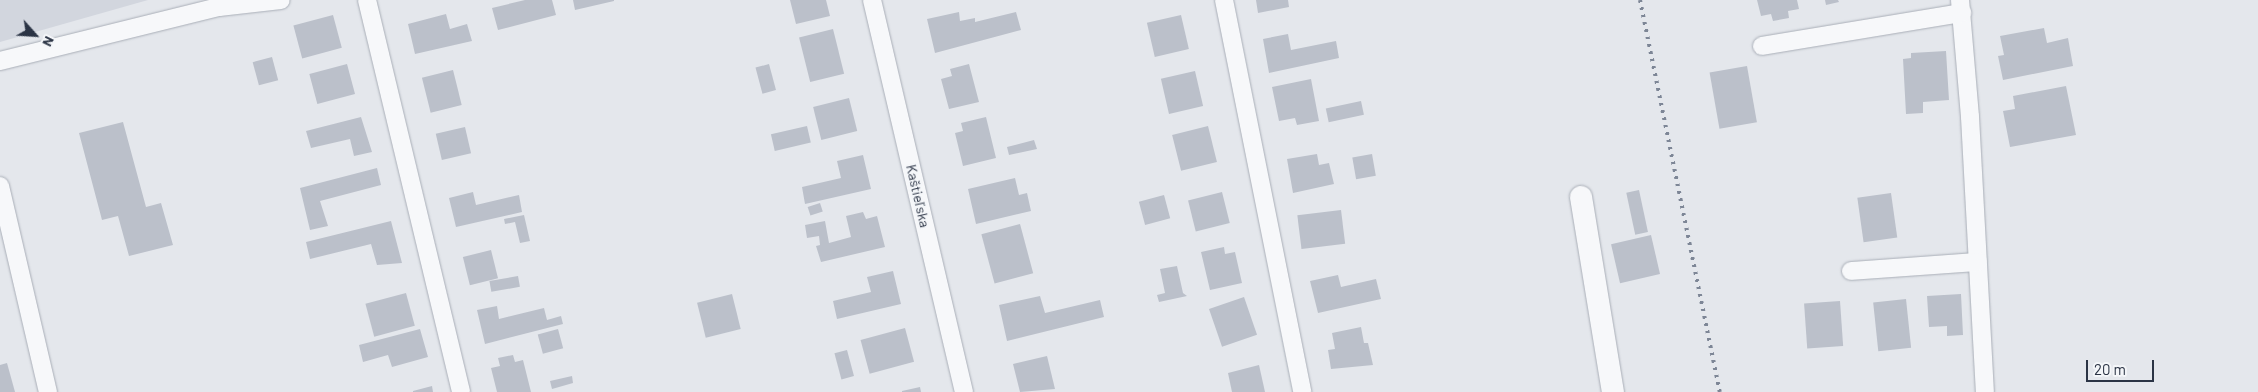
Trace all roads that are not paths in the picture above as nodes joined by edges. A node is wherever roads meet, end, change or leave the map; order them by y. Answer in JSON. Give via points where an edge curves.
{"nodes":[{"id":1,"x":281,"y":0,"type":"edge"},
{"id":2,"x":367,"y":0,"type":"edge"},
{"id":3,"x":872,"y":0,"type":"edge"},
{"id":4,"x":1224,"y":0,"type":"edge"},
{"id":5,"x":1961,"y":6,"type":"edge"},
{"id":6,"x":1762,"y":46,"type":"dead end"},
{"id":7,"x":0,"y":61,"type":"edge"},
{"id":8,"x":0,"y":186,"type":"edge"},
{"id":9,"x":1581,"y":197,"type":"dead end"},
{"id":10,"x":1978,"y":262,"type":"junction"},
{"id":11,"x":1852,"y":271,"type":"dead end"},
{"id":12,"x":48,"y":392,"type":"edge"},
{"id":13,"x":461,"y":392,"type":"edge"},
{"id":14,"x":964,"y":392,"type":"edge"},
{"id":15,"x":1302,"y":392,"type":"edge"},
{"id":16,"x":1613,"y":392,"type":"edge"},
{"id":17,"x":1985,"y":392,"type":"edge"}],
"edges":[{"from":1,"to":7,"type":"street","via":[[218,7]]},
{"from":2,"to":13,"type":"street"},
{"from":3,"to":14,"type":"street","name":"Kaštieľska"},
{"from":4,"to":15,"type":"street"},
{"from":5,"to":6,"type":"street"},
{"from":5,"to":10,"type":"street"},
{"from":8,"to":12,"type":"street"},
{"from":9,"to":16,"type":"street"},
{"from":10,"to":11,"type":"street"},
{"from":10,"to":17,"type":"street"}]}
